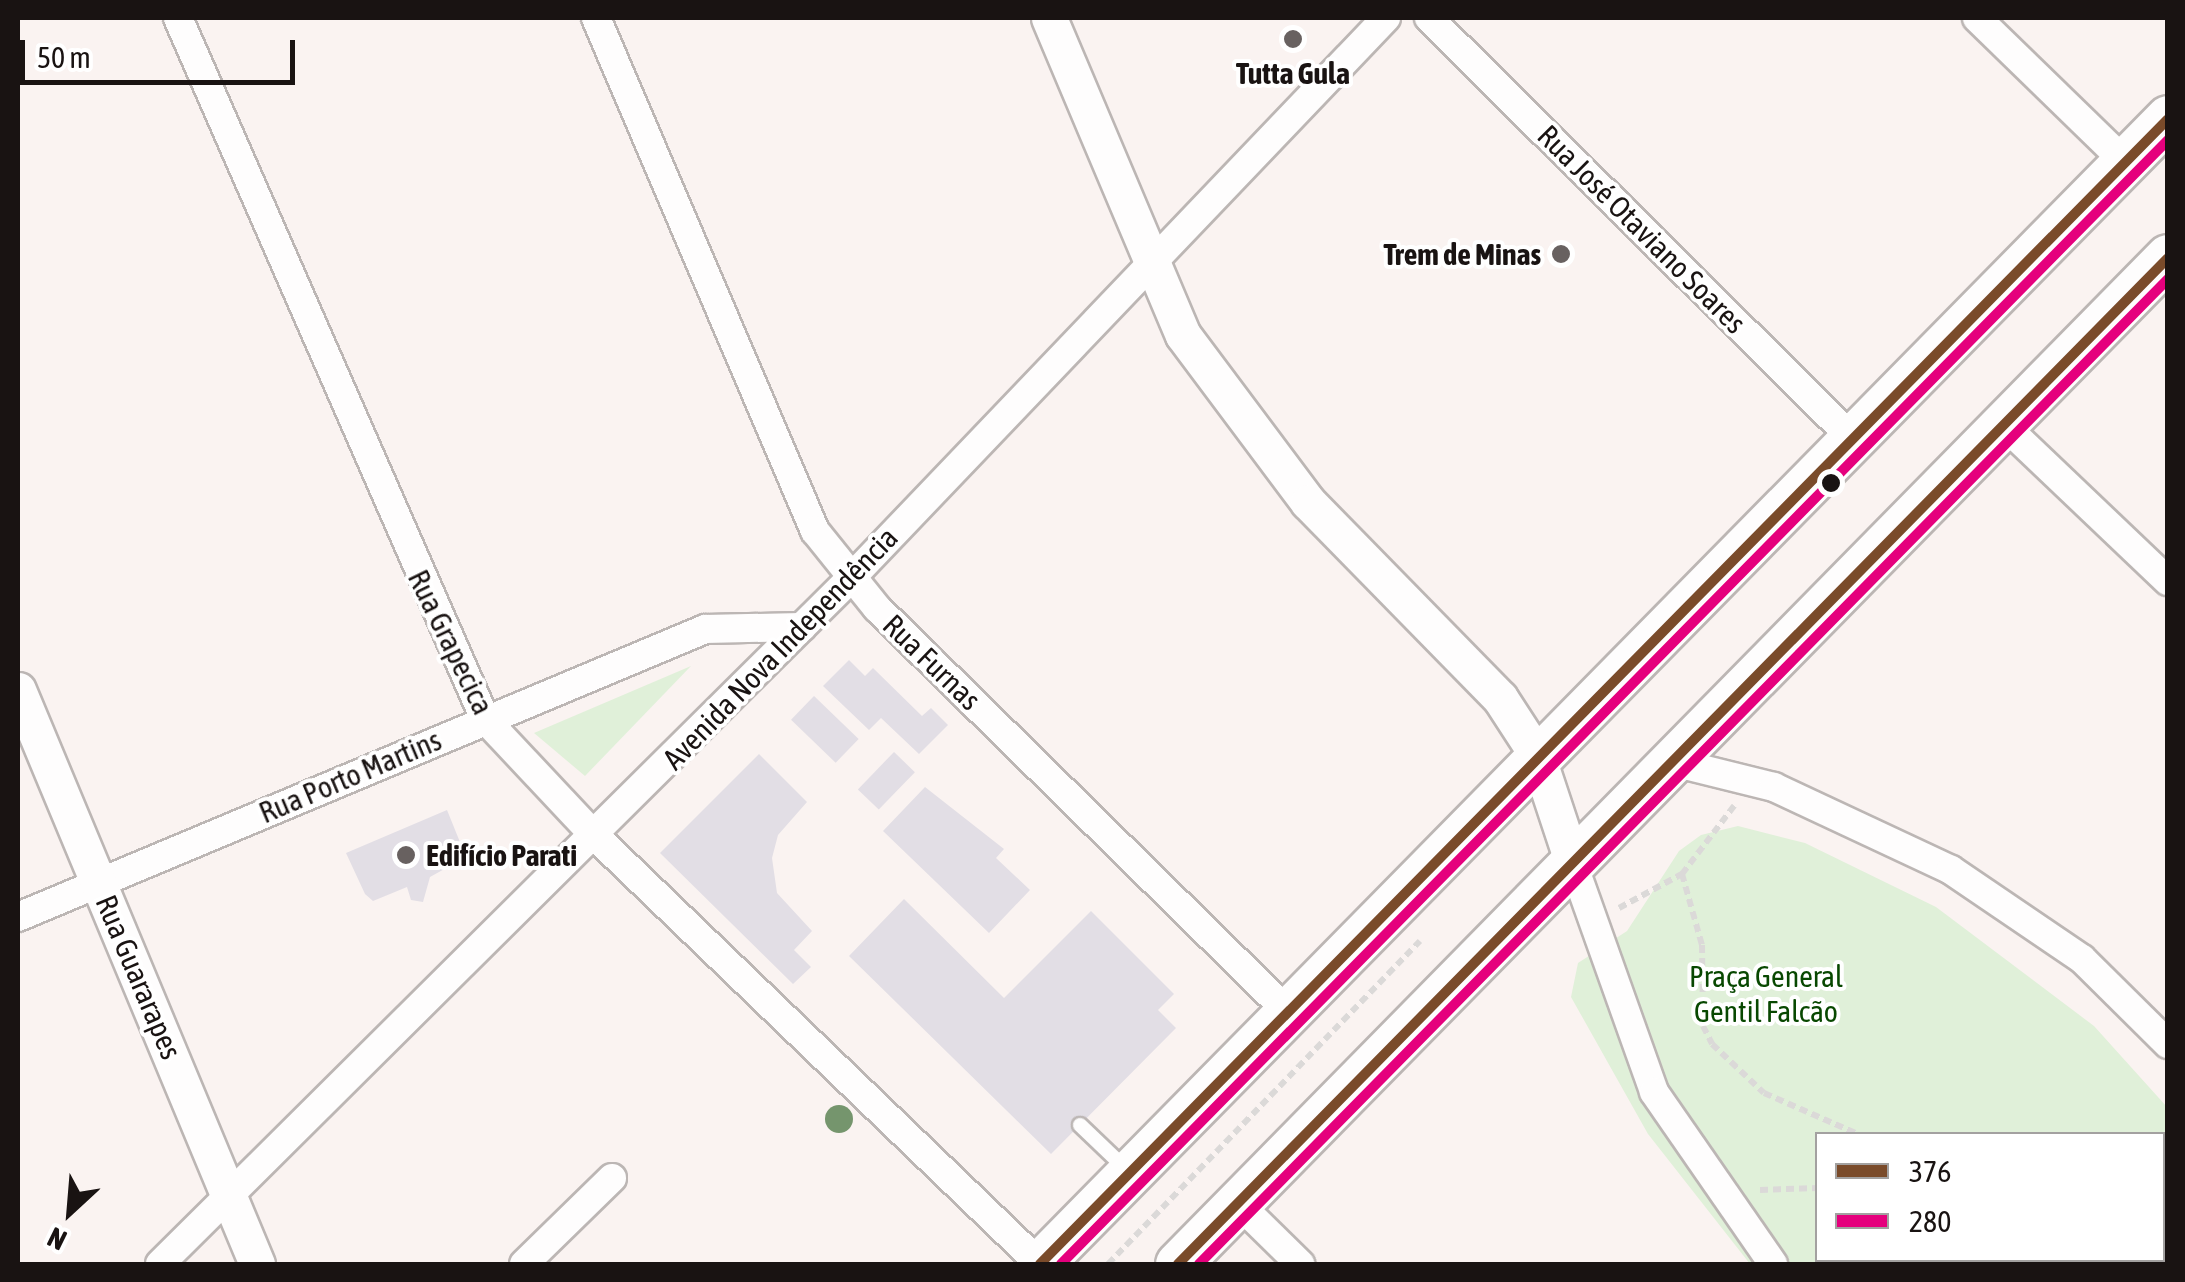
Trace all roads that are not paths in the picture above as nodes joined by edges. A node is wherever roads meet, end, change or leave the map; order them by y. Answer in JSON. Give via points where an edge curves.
{"nodes":[{"id":1,"x":178,"y":18,"type":"edge"},
{"id":2,"x":596,"y":18,"type":"edge"},
{"id":3,"x":1049,"y":18,"type":"edge"},
{"id":4,"x":1386,"y":18,"type":"edge"},
{"id":5,"x":1429,"y":18,"type":"edge"},
{"id":6,"x":1977,"y":18,"type":"edge"},
{"id":7,"x":2168,"y":118,"type":"edge"},
{"id":8,"x":2126,"y":162,"type":"junction"},
{"id":9,"x":1151,"y":257,"type":"junction"},
{"id":10,"x":2168,"y":257,"type":"edge"},
{"id":11,"x":2005,"y":426,"type":"junction"},
{"id":12,"x":1854,"y":440,"type":"junction"},
{"id":13,"x":850,"y":579,"type":"junction"},
{"id":14,"x":2168,"y":581,"type":"edge"},
{"id":15,"x":802,"y":627,"type":"junction"},
{"id":16,"x":18,"y":690,"type":"edge"},
{"id":17,"x":485,"y":719,"type":"junction"},
{"id":18,"x":1536,"y":756,"type":"junction"},
{"id":19,"x":1672,"y":762,"type":"junction"},
{"id":20,"x":596,"y":837,"type":"junction"},
{"id":21,"x":1573,"y":864,"type":"junction"},
{"id":22,"x":99,"y":882,"type":"junction"},
{"id":23,"x":18,"y":917,"type":"edge"},
{"id":24,"x":1285,"y":1010,"type":"junction"},
{"id":25,"x":2168,"y":1044,"type":"edge"},
{"id":26,"x":1080,"y":1124,"type":"dead end"},
{"id":27,"x":1129,"y":1172,"type":"junction"},
{"id":28,"x":612,"y":1178,"type":"dead end"},
{"id":29,"x":231,"y":1193,"type":"junction"},
{"id":30,"x":1240,"y":1204,"type":"junction"},
{"id":31,"x":160,"y":1264,"type":"edge"},
{"id":32,"x":257,"y":1264,"type":"edge"},
{"id":33,"x":524,"y":1264,"type":"edge"},
{"id":34,"x":1040,"y":1264,"type":"edge"},
{"id":35,"x":1178,"y":1264,"type":"edge"},
{"id":36,"x":1300,"y":1264,"type":"edge"},
{"id":37,"x":1773,"y":1264,"type":"edge"}],
"edges":[{"from":1,"to":17,"type":"street","name":"Rua Grapecica"},
{"from":2,"to":13,"type":"street","name":"Rua Furnas","via":[[815,531]]},
{"from":3,"to":9,"type":"street"},
{"from":4,"to":9,"type":"street","name":"Avenida Nova Independência"},
{"from":5,"to":12,"type":"street","name":"Rua José Otaviano Soares"},
{"from":6,"to":8,"type":"street"},
{"from":7,"to":8,"type":"main road"},
{"from":8,"to":12,"type":"main road"},
{"from":9,"to":13,"type":"street","name":"Avenida Nova Independência"},
{"from":9,"to":18,"type":"street","via":[[1175,321],[1260,445],[1500,698]]},
{"from":10,"to":11,"type":"main road"},
{"from":11,"to":14,"type":"street"},
{"from":11,"to":19,"type":"main road"},
{"from":12,"to":18,"type":"main road"},
{"from":13,"to":15,"type":"street","name":"Avenida Nova Independência"},
{"from":13,"to":24,"type":"street","name":"Rua Furnas"},
{"from":15,"to":17,"type":"street","name":"Rua Porto Martins","via":[[705,629]]},
{"from":15,"to":20,"type":"street","name":"Avenida Nova Independência"},
{"from":16,"to":22,"type":"street","name":"Rua Guararapes"},
{"from":17,"to":20,"type":"street","name":"Rua Grapecica"},
{"from":17,"to":22,"type":"street","name":"Rua Porto Martins"},
{"from":18,"to":21,"type":"street"},
{"from":18,"to":24,"type":"main road"},
{"from":19,"to":21,"type":"main road"},
{"from":19,"to":25,"type":"street","via":[[1753,781],[1883,835],[2014,910],[2082,960]]},
{"from":20,"to":29,"type":"street","name":"Avenida Nova Independência"},
{"from":20,"to":34,"type":"street","name":"Rua Grapecica"},
{"from":21,"to":30,"type":"main road"},
{"from":21,"to":37,"type":"street","via":[[1654,1092]]},
{"from":22,"to":23,"type":"street","name":"Rua Porto Martins"},
{"from":22,"to":29,"type":"street","name":"Rua Guararapes"},
{"from":24,"to":27,"type":"main road"},
{"from":26,"to":27,"type":"lane"},
{"from":27,"to":34,"type":"main road"},
{"from":28,"to":33,"type":"street"},
{"from":29,"to":31,"type":"street","name":"Avenida Nova Independência"},
{"from":29,"to":32,"type":"street","name":"Rua Guararapes"},
{"from":30,"to":35,"type":"main road"},
{"from":30,"to":36,"type":"street"}]}
